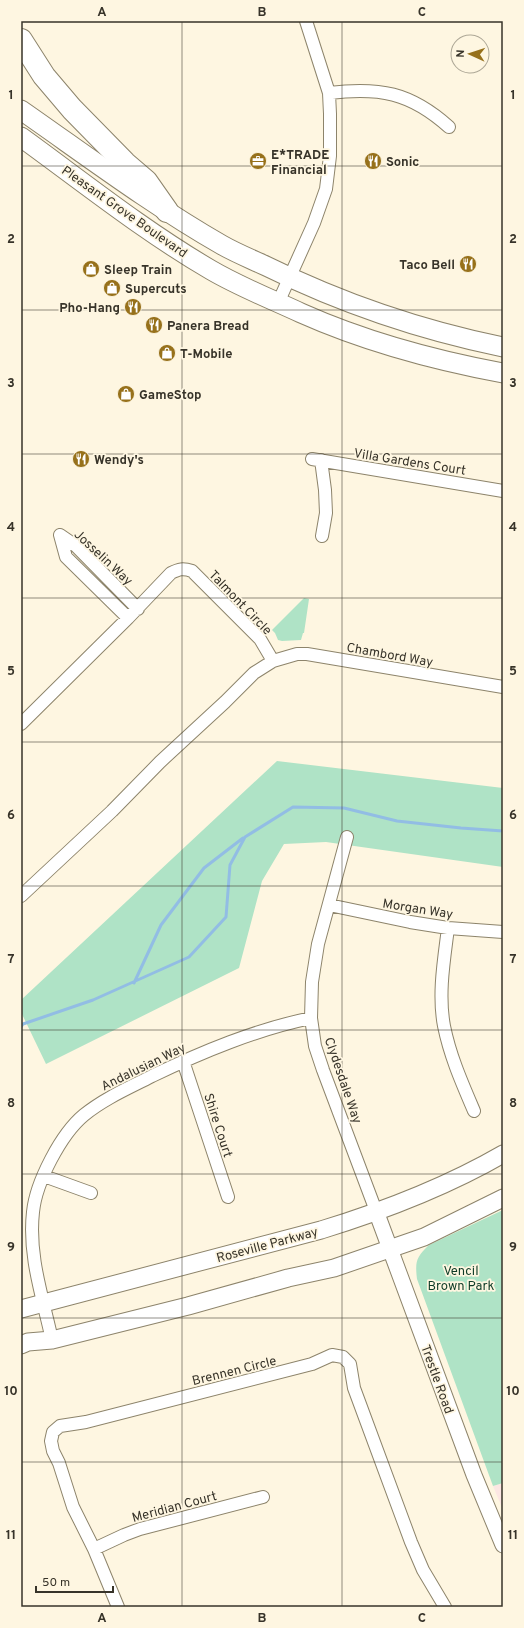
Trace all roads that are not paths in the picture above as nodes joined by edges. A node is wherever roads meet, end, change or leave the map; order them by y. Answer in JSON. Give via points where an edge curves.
{"nodes":[{"id":1,"x":306,"y":21,"type":"edge"},
{"id":2,"x":21,"y":40,"type":"edge"},
{"id":3,"x":329,"y":93,"type":"junction"},
{"id":4,"x":21,"y":110,"type":"edge"},
{"id":5,"x":449,"y":127,"type":"dead end"},
{"id":6,"x":21,"y":137,"type":"edge"},
{"id":7,"x":167,"y":211,"type":"junction"},
{"id":8,"x":289,"y":278,"type":"junction"},
{"id":9,"x":278,"y":303,"type":"junction"},
{"id":10,"x":503,"y":347,"type":"edge"},
{"id":11,"x":503,"y":373,"type":"edge"},
{"id":12,"x":503,"y":491,"type":"edge"},
{"id":13,"x":322,"y":536,"type":"dead end"},
{"id":14,"x":138,"y":609,"type":"junction"},
{"id":15,"x":128,"y":618,"type":"junction"},
{"id":16,"x":273,"y":661,"type":"junction"},
{"id":17,"x":503,"y":687,"type":"edge"},
{"id":18,"x":21,"y":724,"type":"edge"},
{"id":19,"x":347,"y":837,"type":"dead end"},
{"id":20,"x":21,"y":896,"type":"edge"},
{"id":21,"x":329,"y":905,"type":"junction"},
{"id":22,"x":448,"y":928,"type":"junction"},
{"id":23,"x":503,"y":932,"type":"edge"},
{"id":24,"x":311,"y":1018,"type":"junction"},
{"id":25,"x":183,"y":1061,"type":"junction"},
{"id":26,"x":474,"y":1111,"type":"dead end"},
{"id":27,"x":503,"y":1154,"type":"edge"},
{"id":28,"x":44,"y":1176,"type":"junction"},
{"id":29,"x":91,"y":1193,"type":"dead end"},
{"id":30,"x":228,"y":1197,"type":"dead end"},
{"id":31,"x":503,"y":1198,"type":"edge"},
{"id":32,"x":376,"y":1211,"type":"junction"},
{"id":33,"x":390,"y":1249,"type":"junction"},
{"id":34,"x":44,"y":1302,"type":"junction"},
{"id":35,"x":21,"y":1309,"type":"edge"},
{"id":36,"x":52,"y":1340,"type":"junction"},
{"id":37,"x":21,"y":1345,"type":"edge"},
{"id":38,"x":263,"y":1497,"type":"dead end"},
{"id":39,"x":503,"y":1545,"type":"edge"},
{"id":40,"x":94,"y":1549,"type":"junction"},
{"id":41,"x":118,"y":1607,"type":"edge"},
{"id":42,"x":444,"y":1607,"type":"edge"}],
"edges":[{"from":1,"to":3,"type":"street"},
{"from":2,"to":7,"type":"highway","via":[[44,76],[72,109],[146,181]]},
{"from":3,"to":5,"type":"street","via":[[369,90],[401,96],[424,108]]},
{"from":3,"to":8,"type":"street","via":[[330,156],[326,189]]},
{"from":4,"to":7,"type":"main road","name":"Pleasant Grove Boulevard"},
{"from":6,"to":9,"type":"main road","name":"Pleasant Grove Boulevard","via":[[152,233],[212,270]]},
{"from":7,"to":8,"type":"main road","name":"Pleasant Grove Boulevard","via":[[224,246]]},
{"from":8,"to":9,"type":"street"},
{"from":8,"to":10,"type":"main road","name":"Pleasant Grove Boulevard","via":[[362,308],[407,323]]},
{"from":9,"to":11,"type":"main road","name":"Pleasant Grove Boulevard","via":[[399,350]]},
{"from":12,"to":13,"type":"street","name":"Villa Gardens Court","via":[[317,460],[325,490],[326,513]]},
{"from":14,"to":15,"type":"street","name":"Talmont Circle"},
{"from":14,"to":15,"type":"street","name":"Josselin Way","via":[[76,546],[60,535],[66,557]]},
{"from":14,"to":16,"type":"street","name":"Talmont Circle","via":[[171,573],[179,569],[192,571],[260,639]]},
{"from":15,"to":18,"type":"street","name":"Talmont Circle"},
{"from":16,"to":17,"type":"street","name":"Chambord Way","via":[[297,654],[307,654]]},
{"from":16,"to":20,"type":"street","via":[[254,673]]},
{"from":19,"to":21,"type":"street","name":"Clydesdale Way"},
{"from":21,"to":22,"type":"street","name":"Morgan Way"},
{"from":21,"to":24,"type":"street","name":"Clydesdale Way","via":[[318,944],[312,982]]},
{"from":22,"to":23,"type":"street","name":"Morgan Way"},
{"from":22,"to":26,"type":"street","via":[[442,979],[444,1026],[453,1062]]},
{"from":24,"to":25,"type":"street","name":"Andalusian Way","via":[[253,1033]]},
{"from":24,"to":32,"type":"street","name":"Clydesdale Way","via":[[315,1046],[323,1070]]},
{"from":25,"to":28,"type":"street","name":"Andalusian Way","via":[[108,1097],[83,1116],[66,1135]]},
{"from":25,"to":30,"type":"street","name":"Shire Court"},
{"from":27,"to":32,"type":"main road","name":"Roseville Parkway","via":[[443,1184]]},
{"from":28,"to":29,"type":"street"},
{"from":28,"to":34,"type":"street","name":"Andalusian Way","via":[[33,1210],[31,1237]]},
{"from":31,"to":33,"type":"main road","via":[[424,1237]]},
{"from":32,"to":33,"type":"street","name":"Trestle Road"},
{"from":32,"to":34,"type":"main road","name":"Roseville Parkway","via":[[321,1230]]},
{"from":33,"to":36,"type":"main road","via":[[334,1268]]},
{"from":33,"to":39,"type":"street","name":"Trestle Road","via":[[474,1475]]},
{"from":34,"to":35,"type":"main road","name":"Roseville Parkway"},
{"from":34,"to":36,"type":"street","name":"Andalusian Way"},
{"from":36,"to":37,"type":"main road"},
{"from":38,"to":40,"type":"street","name":"Meridian Court","via":[[140,1529]]},
{"from":40,"to":41,"type":"street","name":"Brennen Circle"},
{"from":40,"to":42,"type":"street","name":"Brennen Circle","via":[[73,1507],[53,1451],[53,1432],[60,1426],[86,1422],[312,1364],[332,1355],[343,1357],[350,1364],[354,1388],[412,1542],[423,1570]]}]}
